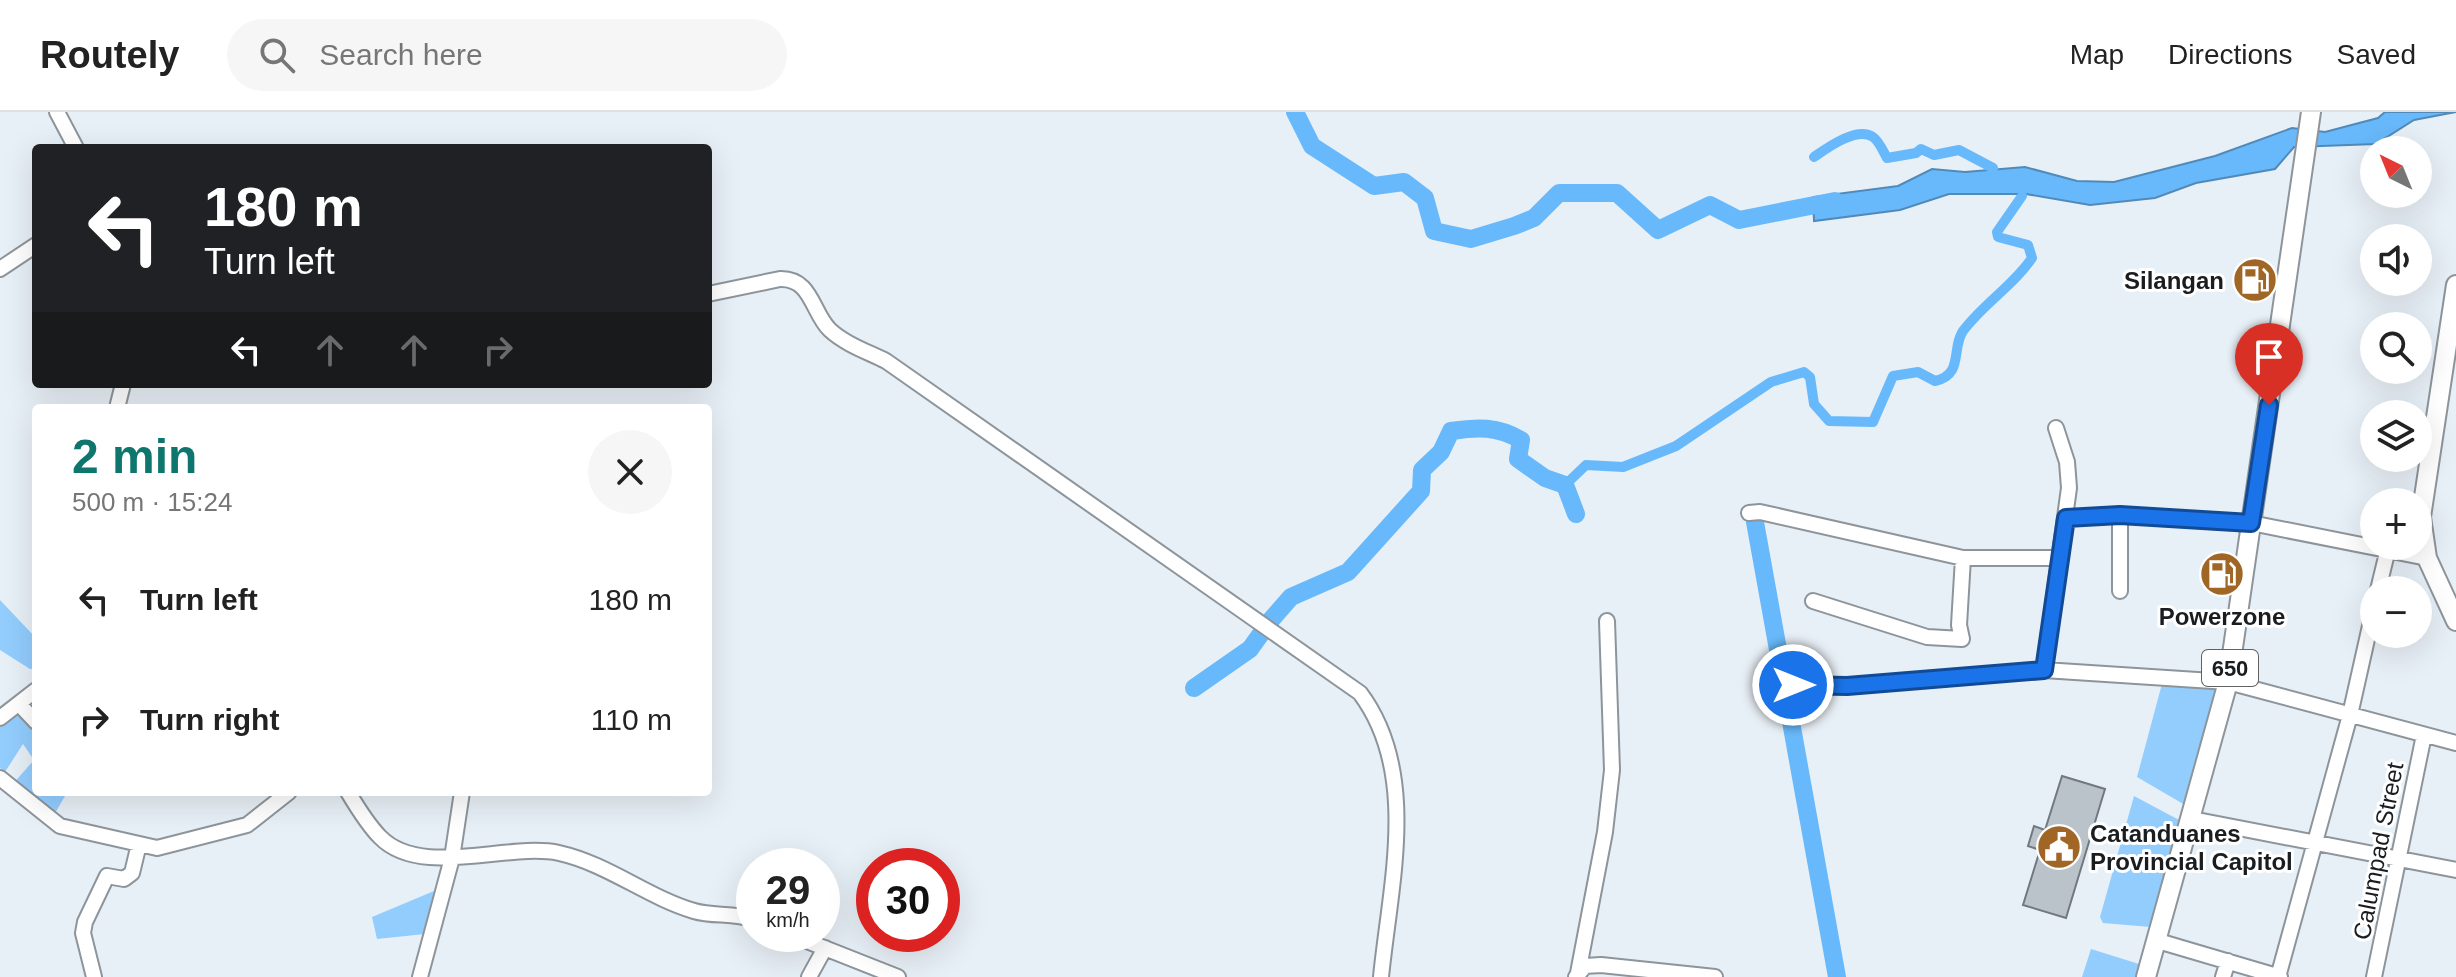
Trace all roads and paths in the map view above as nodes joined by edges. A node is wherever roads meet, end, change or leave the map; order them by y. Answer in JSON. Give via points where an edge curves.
{"nodes":[{"id":1,"x":57,"y":112,"type":"edge"},
{"id":2,"x":2309,"y":119,"type":"edge"},
{"id":3,"x":74,"y":144,"type":"edge"},
{"id":4,"x":32,"y":248,"type":"edge"},
{"id":5,"x":0,"y":269,"type":"edge"},
{"id":6,"x":2456,"y":285,"type":"edge"},
{"id":7,"x":712,"y":293,"type":"edge"},
{"id":8,"x":2056,"y":428,"type":"dead end"},
{"id":9,"x":2425,"y":488,"type":"edge"},
{"id":10,"x":1749,"y":513,"type":"dead end"},
{"id":11,"x":2120,"y":515,"type":"junction"},
{"id":12,"x":2066,"y":518,"type":"junction"},
{"id":13,"x":2251,"y":523,"type":"junction"},
{"id":14,"x":2360,"y":544,"type":"edge"},
{"id":15,"x":1963,"y":558,"type":"junction"},
{"id":16,"x":2061,"y":558,"type":"junction"},
{"id":17,"x":2428,"y":560,"type":"edge"},
{"id":18,"x":2120,"y":591,"type":"dead end"},
{"id":19,"x":1813,"y":601,"type":"dead end"},
{"id":20,"x":1607,"y":621,"type":"dead end"},
{"id":21,"x":2456,"y":621,"type":"edge"},
{"id":22,"x":2365,"y":648,"type":"edge"},
{"id":23,"x":2044,"y":670,"type":"junction"},
{"id":24,"x":2228,"y":682,"type":"junction"},
{"id":25,"x":1793,"y":685,"type":"dead end"},
{"id":26,"x":32,"y":693,"type":"edge"},
{"id":27,"x":19,"y":704,"type":"junction"},
{"id":28,"x":2350,"y":715,"type":"junction"},
{"id":29,"x":0,"y":718,"type":"edge"},
{"id":30,"x":32,"y":718,"type":"edge"},
{"id":31,"x":2424,"y":735,"type":"junction"},
{"id":32,"x":2456,"y":743,"type":"edge"},
{"id":33,"x":0,"y":778,"type":"edge"},
{"id":34,"x":285,"y":796,"type":"edge"},
{"id":35,"x":351,"y":796,"type":"edge"},
{"id":36,"x":461,"y":796,"type":"edge"},
{"id":37,"x":2192,"y":819,"type":"junction"},
{"id":38,"x":139,"y":844,"type":"junction"},
{"id":39,"x":2313,"y":845,"type":"junction"},
{"id":40,"x":452,"y":858,"type":"junction"},
{"id":41,"x":2399,"y":859,"type":"junction"},
{"id":42,"x":2456,"y":870,"type":"edge"},
{"id":43,"x":736,"y":912,"type":"edge"},
{"id":44,"x":2158,"y":941,"type":"junction"},
{"id":45,"x":823,"y":952,"type":"edge"},
{"id":46,"x":835,"y":952,"type":"edge"},
{"id":47,"x":2228,"y":961,"type":"junction"},
{"id":48,"x":1581,"y":972,"type":"edge"},
{"id":49,"x":94,"y":977,"type":"edge"},
{"id":50,"x":420,"y":977,"type":"edge"},
{"id":51,"x":809,"y":977,"type":"edge"},
{"id":52,"x":898,"y":977,"type":"edge"},
{"id":53,"x":1381,"y":977,"type":"edge"},
{"id":54,"x":1715,"y":977,"type":"edge"},
{"id":55,"x":2146,"y":977,"type":"edge"},
{"id":56,"x":2223,"y":977,"type":"edge"},
{"id":57,"x":2279,"y":977,"type":"edge"},
{"id":58,"x":2374,"y":977,"type":"edge"}],
"edges":[{"from":1,"to":3,"type":"street"},
{"from":2,"to":13,"type":"main road","number":"650"},
{"from":4,"to":5,"type":"street"},
{"from":6,"to":9,"type":"main road"},
{"from":7,"to":53,"type":"street","via":[[780,279],[802,284],[828,328],[841,338],[886,361],[1360,693],[1383,733],[1398,812]]},
{"from":8,"to":12,"type":"street","via":[[2069,475]]},
{"from":10,"to":15,"type":"street"},
{"from":11,"to":12,"type":"street"},
{"from":11,"to":13,"type":"street"},
{"from":11,"to":18,"type":"street"},
{"from":12,"to":16,"type":"street"},
{"from":13,"to":14,"type":"street"},
{"from":13,"to":24,"type":"main road","number":"650"},
{"from":15,"to":16,"type":"street"},
{"from":15,"to":19,"type":"street","via":[[1962,639],[1927,637]]},
{"from":16,"to":23,"type":"street"},
{"from":17,"to":21,"type":"main road"},
{"from":20,"to":48,"type":"street","via":[[1612,770]]},
{"from":22,"to":28,"type":"street"},
{"from":23,"to":24,"type":"street"},
{"from":23,"to":25,"type":"street","via":[[1847,686]]},
{"from":24,"to":28,"type":"street"},
{"from":24,"to":37,"type":"main road","number":"650"},
{"from":26,"to":27,"type":"street"},
{"from":27,"to":29,"type":"street"},
{"from":27,"to":30,"type":"street"},
{"from":28,"to":31,"type":"street"},
{"from":28,"to":39,"type":"street"},
{"from":31,"to":32,"type":"street"},
{"from":31,"to":41,"type":"street","name":"Calumpad Street"},
{"from":33,"to":38,"type":"street","via":[[60,826]]},
{"from":34,"to":38,"type":"street","via":[[266,813],[228,832],[157,848]]},
{"from":35,"to":40,"type":"street","via":[[392,847]]},
{"from":36,"to":40,"type":"street"},
{"from":37,"to":39,"type":"street"},
{"from":37,"to":44,"type":"main road","number":"650"},
{"from":38,"to":49,"type":"street","via":[[132,873],[124,879],[107,876],[85,922]]},
{"from":39,"to":41,"type":"street"},
{"from":39,"to":57,"type":"street"},
{"from":40,"to":43,"type":"street","via":[[559,853],[697,912]]},
{"from":40,"to":50,"type":"street"},
{"from":41,"to":42,"type":"street"},
{"from":41,"to":58,"type":"street","name":"Calumpad Street"},
{"from":44,"to":47,"type":"street"},
{"from":44,"to":55,"type":"main road","number":"650"},
{"from":45,"to":51,"type":"street"},
{"from":46,"to":52,"type":"street"},
{"from":47,"to":56,"type":"street"},
{"from":47,"to":57,"type":"street"},
{"from":48,"to":54,"type":"street"}]}
